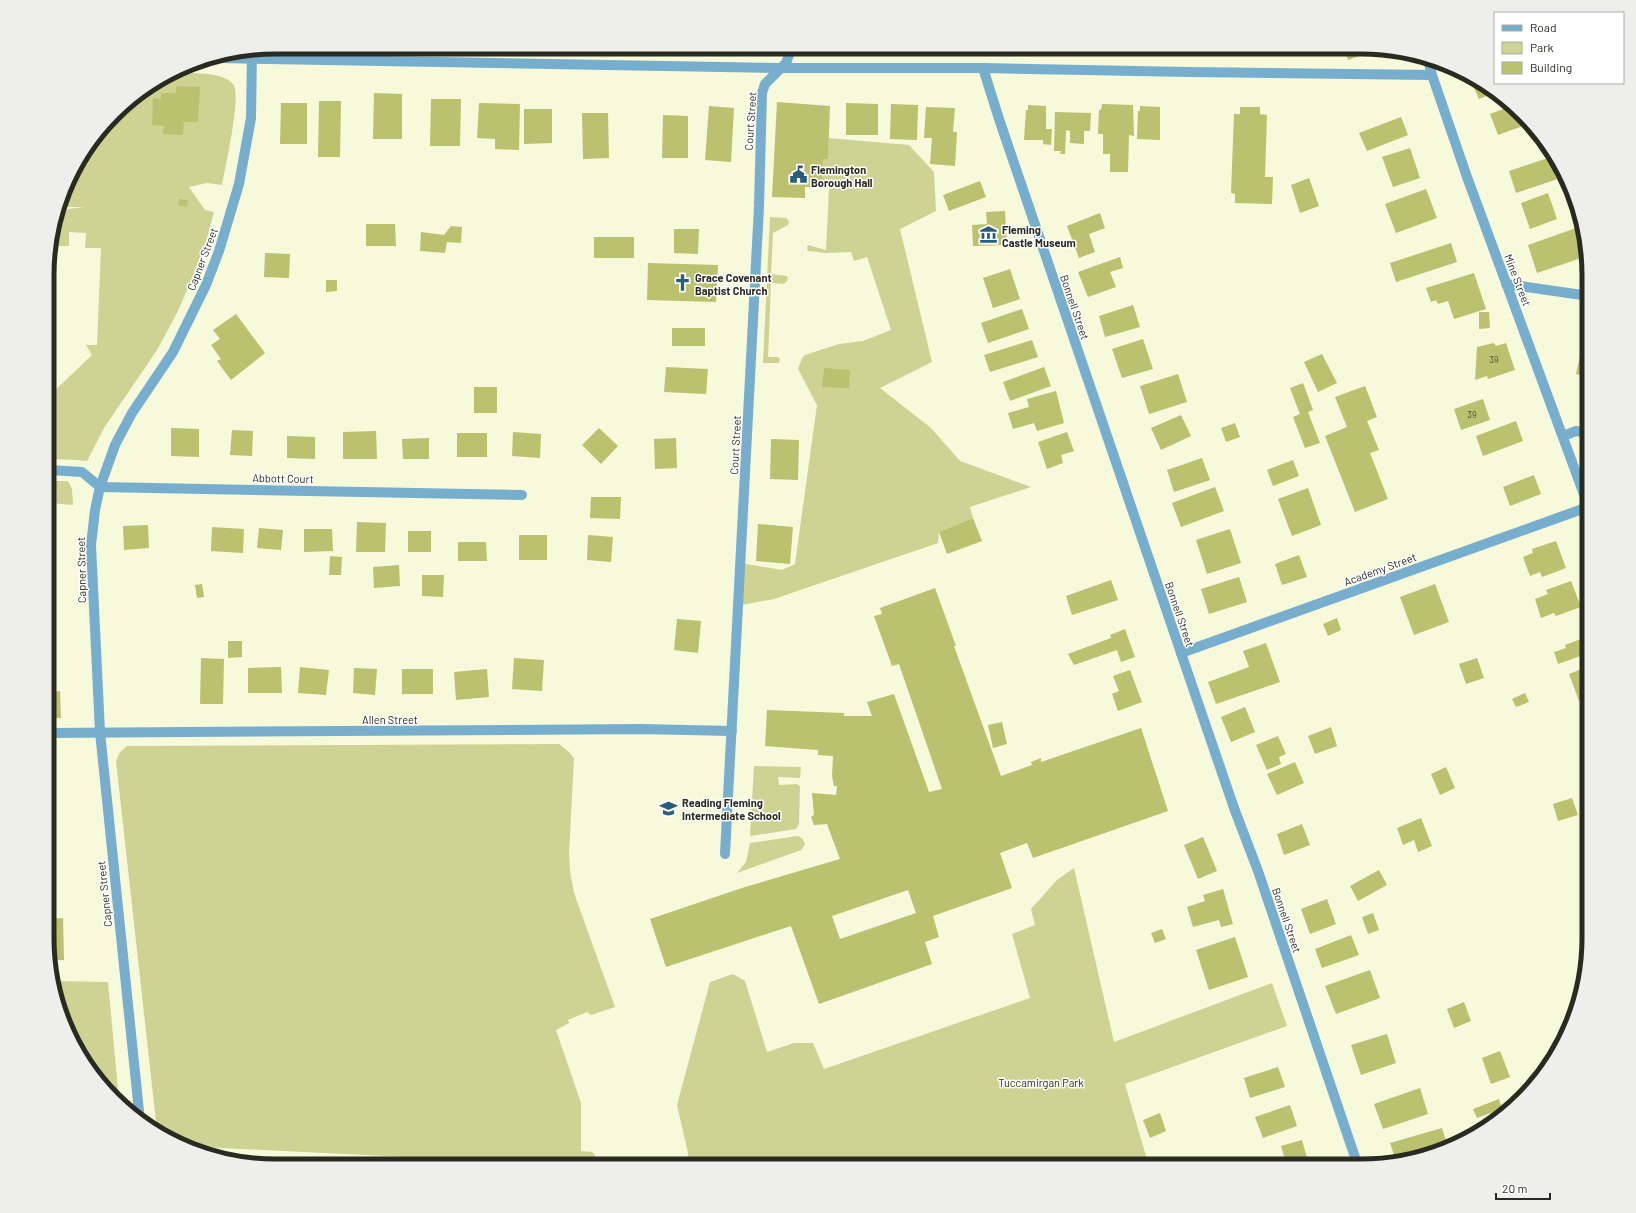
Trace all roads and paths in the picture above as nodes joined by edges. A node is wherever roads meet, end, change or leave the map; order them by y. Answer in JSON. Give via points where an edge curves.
{"nodes":[{"id":1,"x":789,"y":54,"type":"edge"},
{"id":2,"x":252,"y":55,"type":"edge"},
{"id":3,"x":253,"y":55,"type":"edge"},
{"id":4,"x":1429,"y":65,"type":"edge"},
{"id":5,"x":780,"y":68,"type":"junction"},
{"id":6,"x":983,"y":68,"type":"junction"},
{"id":7,"x":1432,"y":75,"type":"junction"},
{"id":8,"x":1506,"y":284,"type":"junction"},
{"id":9,"x":1582,"y":295,"type":"edge"},
{"id":10,"x":1582,"y":432,"type":"edge"},
{"id":11,"x":1563,"y":436,"type":"junction"},
{"id":12,"x":54,"y":470,"type":"edge"},
{"id":13,"x":100,"y":487,"type":"junction"},
{"id":14,"x":1582,"y":490,"type":"edge"},
{"id":15,"x":522,"y":495,"type":"dead end"},
{"id":16,"x":1582,"y":509,"type":"edge"},
{"id":17,"x":1181,"y":654,"type":"junction"},
{"id":18,"x":732,"y":731,"type":"junction"},
{"id":19,"x":100,"y":732,"type":"junction"},
{"id":20,"x":54,"y":733,"type":"edge"},
{"id":21,"x":725,"y":854,"type":"dead end"},
{"id":22,"x":139,"y":1112,"type":"edge"},
{"id":23,"x":1356,"y":1159,"type":"edge"}],
"edges":[{"from":1,"to":5,"type":"street","name":"Court Street","via":[[786,63]]},
{"from":2,"to":13,"type":"street","name":"Capner Street","via":[[251,118],[239,184],[219,251],[206,285],[173,352],[132,413],[115,445]]},
{"from":3,"to":5,"type":"street"},
{"from":4,"to":7,"type":"street","name":"Mine Street"},
{"from":5,"to":6,"type":"street"},
{"from":5,"to":18,"type":"street","name":"Court Street","via":[[765,84],[761,102],[759,206]]},
{"from":6,"to":7,"type":"street"},
{"from":6,"to":17,"type":"street","name":"Bonnell Street"},
{"from":7,"to":8,"type":"street","name":"Mine Street"},
{"from":8,"to":9,"type":"street"},
{"from":8,"to":11,"type":"street","name":"Mine Street"},
{"from":10,"to":11,"type":"street","via":[[1576,431]]},
{"from":11,"to":14,"type":"street","name":"Mine Street"},
{"from":12,"to":13,"type":"street","via":[[82,472]]},
{"from":13,"to":15,"type":"street","name":"Abbott Court"},
{"from":13,"to":19,"type":"street","name":"Capner Street","via":[[91,545]]},
{"from":16,"to":17,"type":"street","name":"Academy Street"},
{"from":17,"to":23,"type":"street","name":"Bonnell Street"},
{"from":18,"to":19,"type":"street","name":"Allen Street","via":[[641,729]]},
{"from":18,"to":21,"type":"street","name":"Court Street"},
{"from":19,"to":20,"type":"street","name":"Allen Street"},
{"from":19,"to":22,"type":"street","name":"Capner Street"}]}
